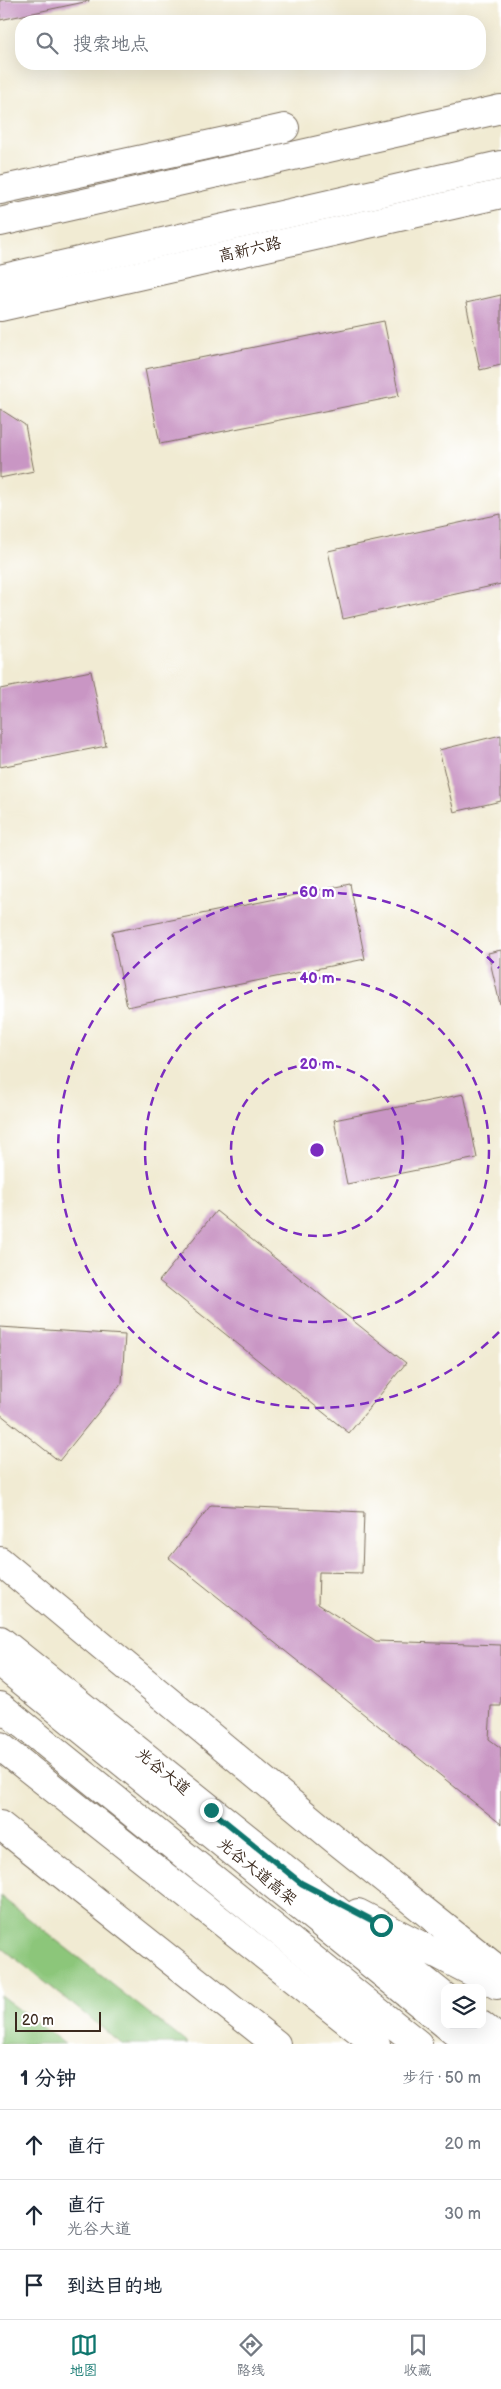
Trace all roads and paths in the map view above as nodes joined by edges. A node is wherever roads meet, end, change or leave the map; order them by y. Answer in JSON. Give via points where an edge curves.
{"nodes":[{"id":1,"x":501,"y":109,"type":"edge"},
{"id":2,"x":285,"y":128,"type":"dead end"},
{"id":3,"x":501,"y":165,"type":"edge"},
{"id":4,"x":0,"y":190,"type":"edge"},
{"id":5,"x":501,"y":194,"type":"edge"},
{"id":6,"x":0,"y":222,"type":"edge"},
{"id":7,"x":0,"y":279,"type":"edge"},
{"id":8,"x":0,"y":307,"type":"edge"},
{"id":9,"x":0,"y":1561,"type":"edge"},
{"id":10,"x":0,"y":1640,"type":"edge"},
{"id":11,"x":0,"y":1663,"type":"edge"},
{"id":12,"x":0,"y":1706,"type":"edge"},
{"id":13,"x":0,"y":1746,"type":"edge"},
{"id":14,"x":0,"y":1825,"type":"edge"},
{"id":15,"x":301,"y":1883,"type":"junction"},
{"id":16,"x":501,"y":1972,"type":"edge"},
{"id":17,"x":501,"y":1987,"type":"edge"},
{"id":18,"x":441,"y":1994,"type":"edge"},
{"id":19,"x":441,"y":2022,"type":"edge"},
{"id":20,"x":450,"y":2029,"type":"edge"},
{"id":21,"x":486,"y":2029,"type":"edge"},
{"id":22,"x":501,"y":2041,"type":"edge"},
{"id":23,"x":276,"y":2044,"type":"edge"},
{"id":24,"x":376,"y":2044,"type":"edge"},
{"id":25,"x":418,"y":2044,"type":"edge"},
{"id":26,"x":469,"y":2044,"type":"edge"}],
"edges":[{"from":1,"to":6,"type":"main road"},
{"from":2,"to":4,"type":"main road"},
{"from":3,"to":7,"type":"main road"},
{"from":5,"to":8,"type":"main road","name":"高新六路"},
{"from":9,"to":16,"type":"main road","via":[[333,1838]]},
{"from":10,"to":15,"type":"main road","name":"光谷大道"},
{"from":11,"to":19,"type":"main road","name":"光谷大道高架"},
{"from":12,"to":25,"type":"main road","name":"光谷大道高架"},
{"from":13,"to":24,"type":"main road"},
{"from":14,"to":23,"type":"main road"},
{"from":15,"to":17,"type":"main road"},
{"from":15,"to":18,"type":"main road","name":"光谷大道"},
{"from":20,"to":26,"type":"main road","name":"光谷大道高架"},
{"from":21,"to":22,"type":"main road"}]}
